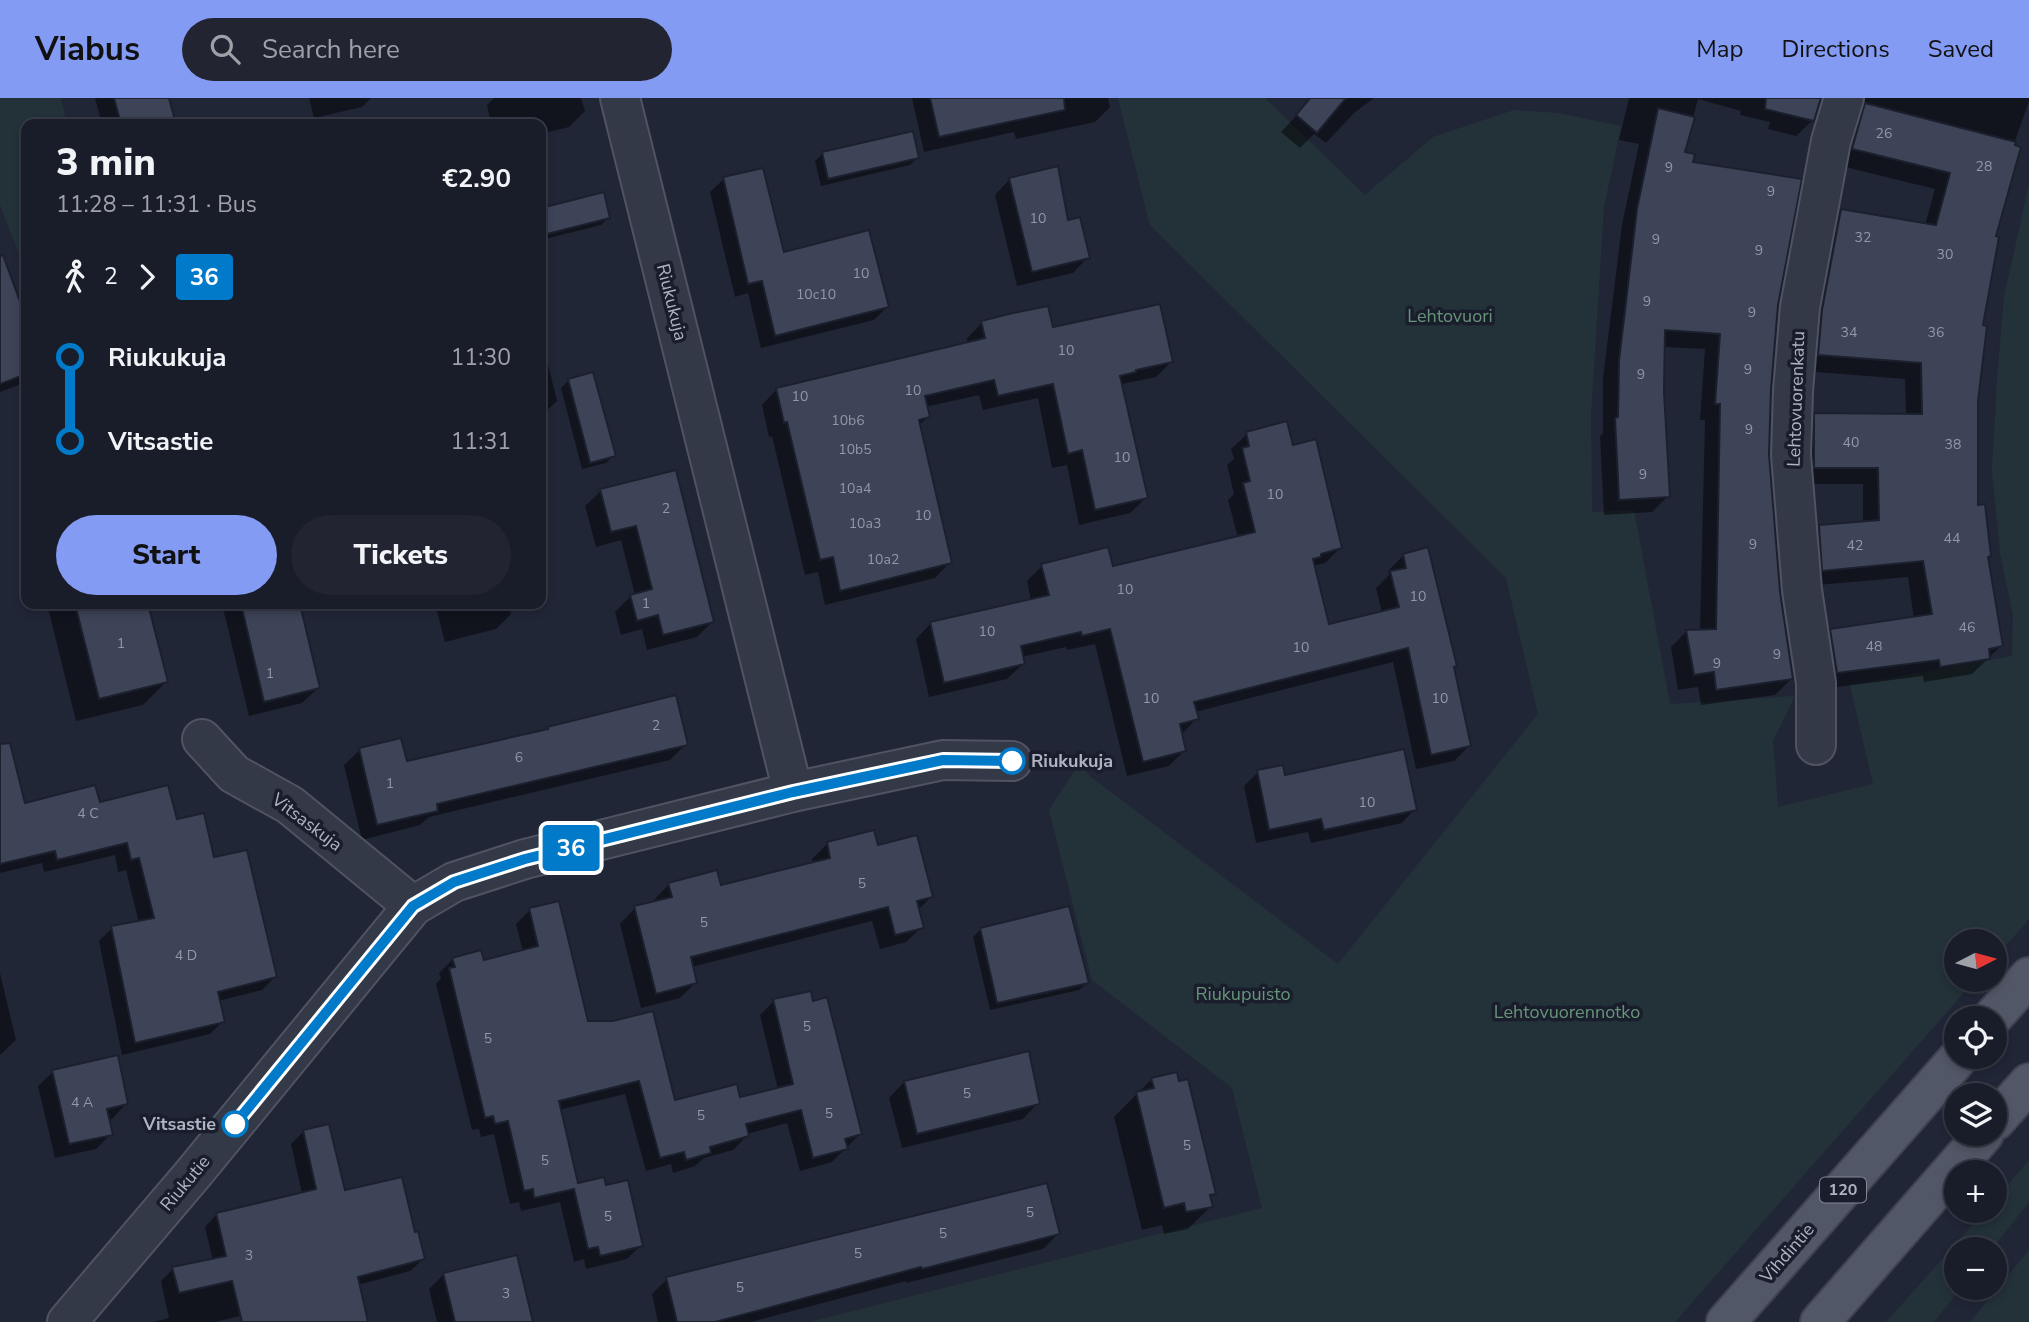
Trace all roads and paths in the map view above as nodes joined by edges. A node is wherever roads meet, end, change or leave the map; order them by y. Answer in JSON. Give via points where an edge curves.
{"nodes":[{"id":1,"x":620,"y":98,"type":"edge"},
{"id":2,"x":1844,"y":98,"type":"edge"},
{"id":3,"x":202,"y":738,"type":"dead end"},
{"id":4,"x":1816,"y":745,"type":"dead end"},
{"id":5,"x":1012,"y":761,"type":"dead end"},
{"id":6,"x":793,"y":792,"type":"junction"},
{"id":7,"x":413,"y":906,"type":"junction"},
{"id":8,"x":2029,"y":977,"type":"edge"},
{"id":9,"x":2003,"y":1006,"type":"edge"},
{"id":10,"x":1948,"y":1069,"type":"edge"},
{"id":11,"x":2029,"y":1083,"type":"edge"},
{"id":12,"x":2007,"y":1108,"type":"edge"},
{"id":13,"x":1974,"y":1146,"type":"edge"},
{"id":14,"x":67,"y":1322,"type":"edge"},
{"id":15,"x":1727,"y":1322,"type":"edge"},
{"id":16,"x":1820,"y":1322,"type":"edge"}],
"edges":[{"from":1,"to":6,"type":"street","name":"Riukukuja"},
{"from":2,"to":4,"type":"street","name":"Lehtovuorenkatu","via":[[1831,141],[1800,307],[1793,391],[1791,455],[1802,590],[1816,683]]},
{"from":3,"to":7,"type":"street","name":"Vitsaskuja","via":[[234,774],[290,805]]},
{"from":5,"to":6,"type":"street","name":"Riukutie","via":[[943,760]]},
{"from":6,"to":7,"type":"street","name":"Riukutie","via":[[525,859],[454,882]]},
{"from":7,"to":14,"type":"street","name":"Riukutie"},
{"from":8,"to":9,"type":"main road"},
{"from":10,"to":15,"type":"main road","name":"Vihdintie","number":"120"},
{"from":11,"to":12,"type":"main road"},
{"from":13,"to":16,"type":"main road"}]}
